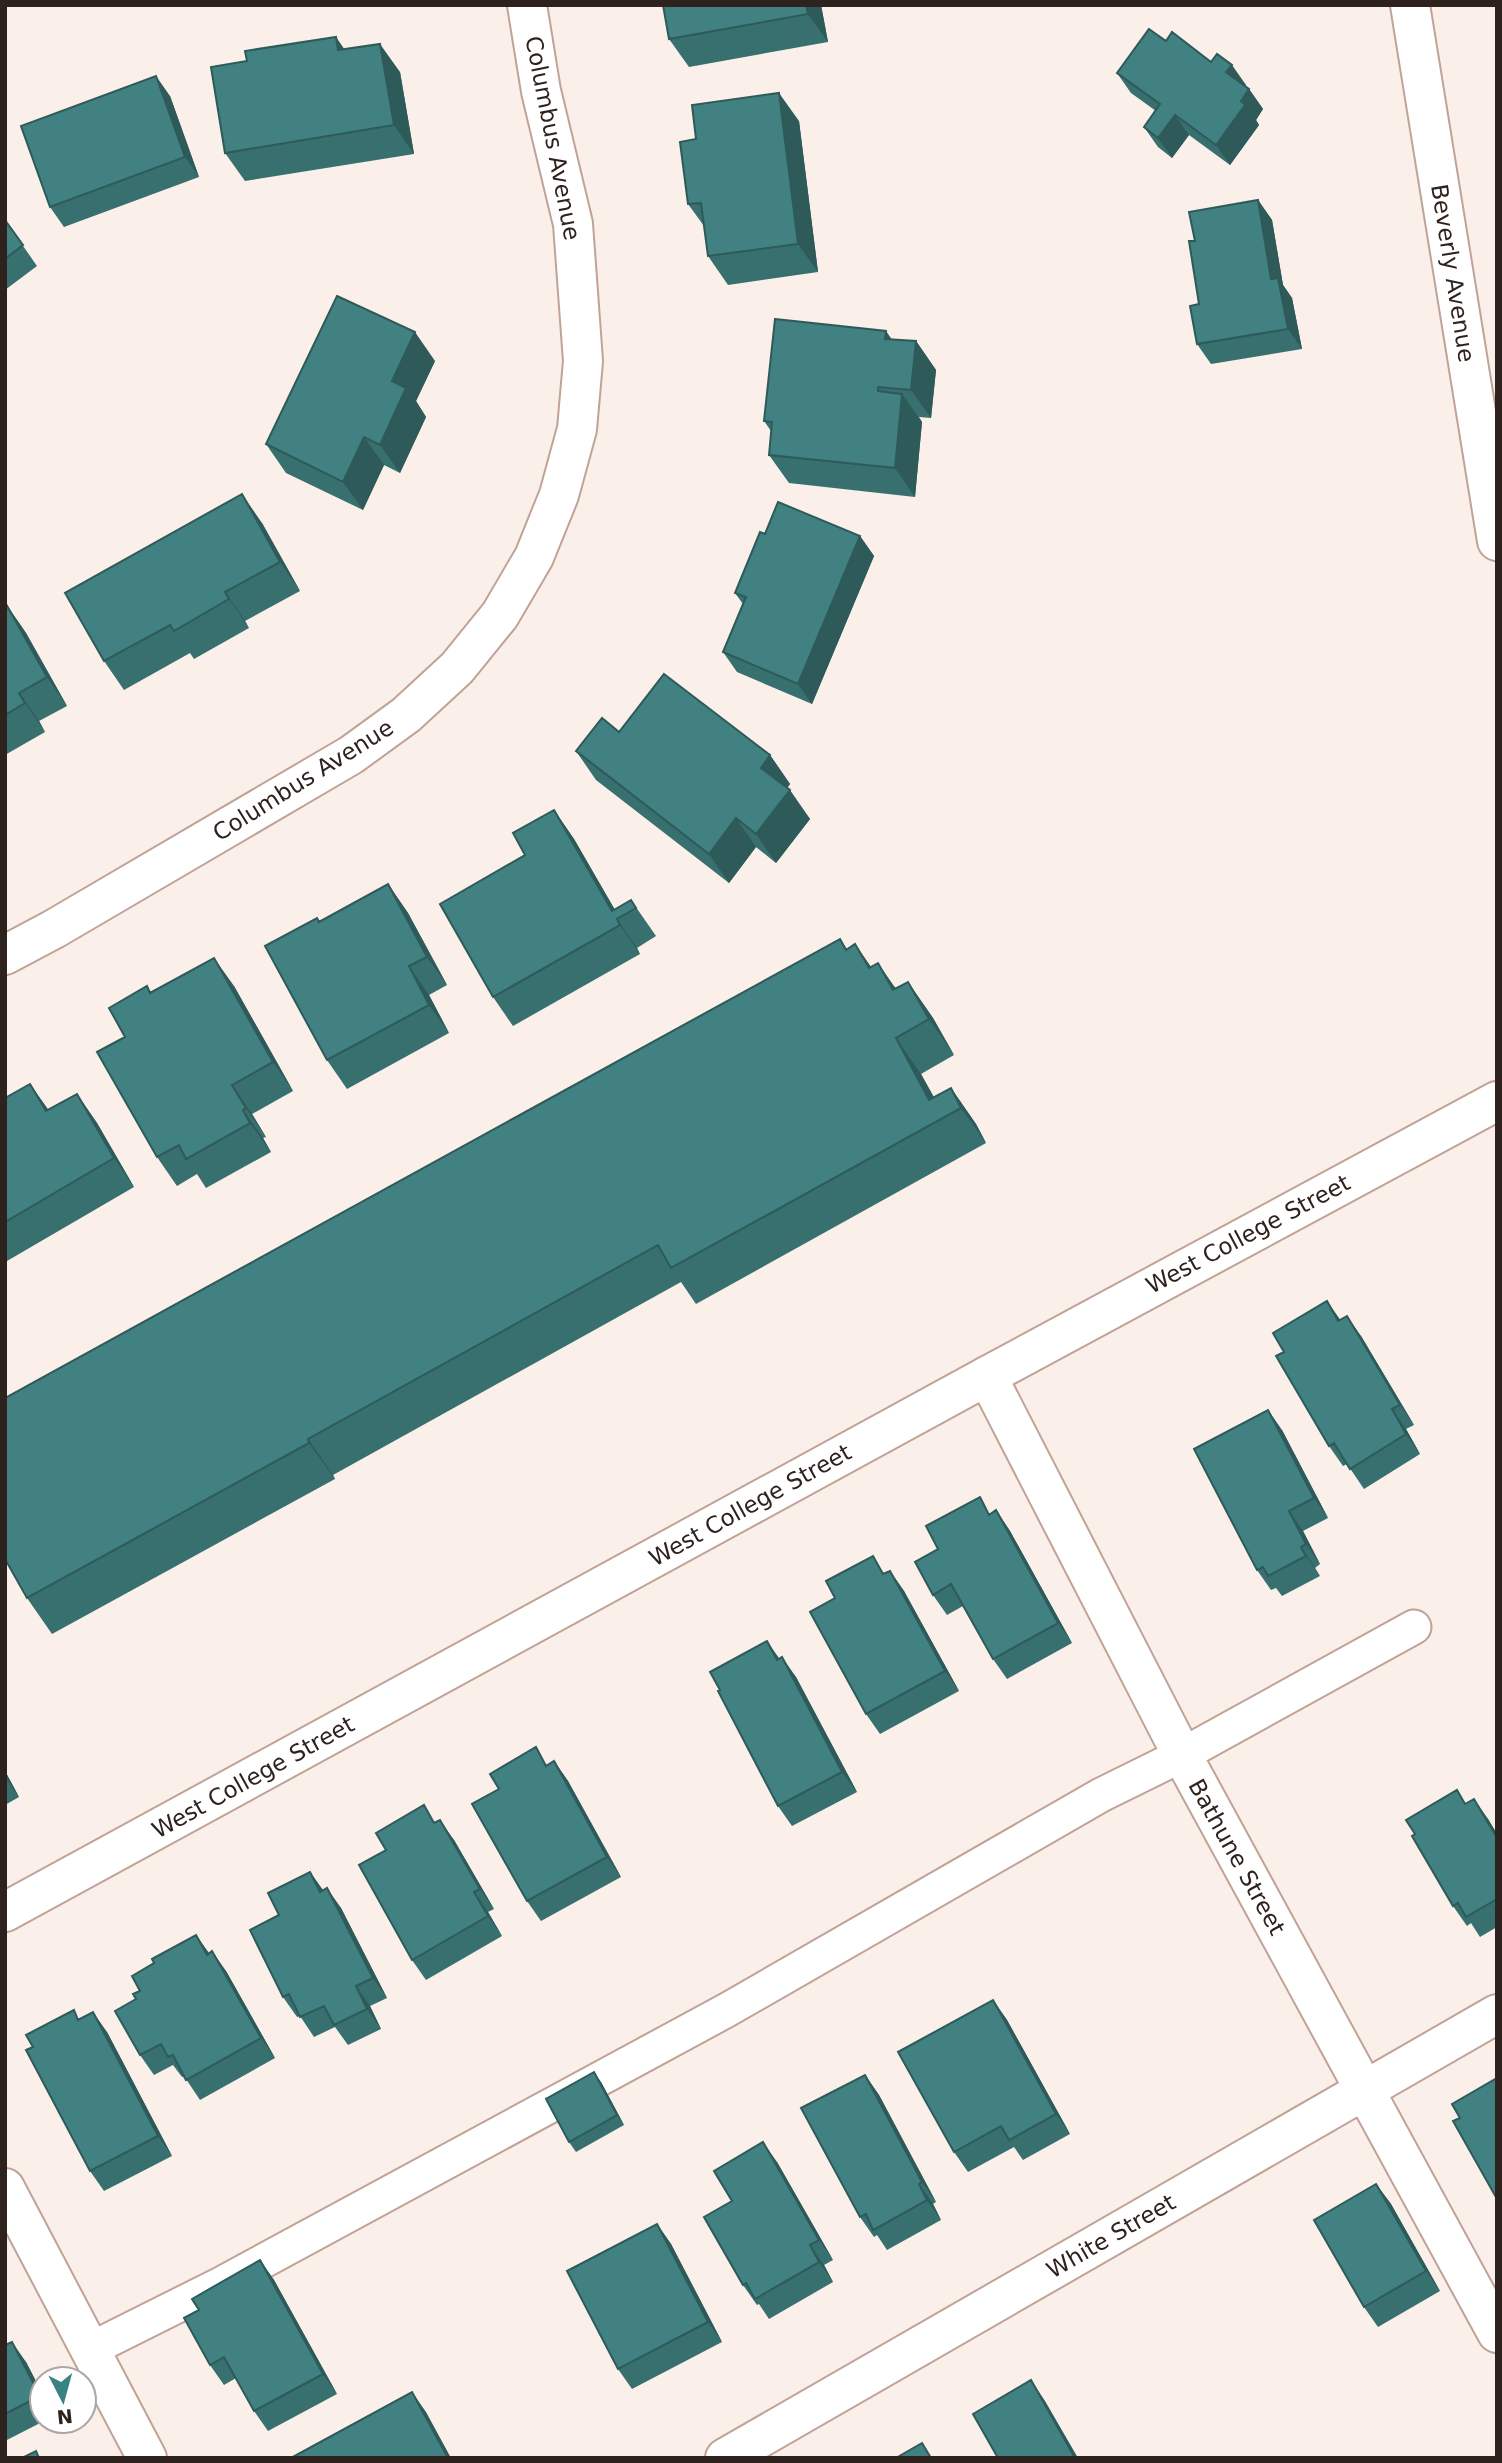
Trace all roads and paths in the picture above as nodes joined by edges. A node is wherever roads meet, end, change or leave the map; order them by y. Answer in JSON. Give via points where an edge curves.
{"nodes":[{"id":1,"x":527,"y":5,"type":"edge"},
{"id":2,"x":1410,"y":5,"type":"edge"},
{"id":3,"x":1497,"y":541,"type":"edge"},
{"id":4,"x":5,"y":955,"type":"edge"},
{"id":5,"x":1497,"y":1101,"type":"edge"},
{"id":6,"x":987,"y":1376,"type":"junction"},
{"id":7,"x":1414,"y":1627,"type":"dead end"},
{"id":8,"x":1182,"y":1755,"type":"junction"},
{"id":9,"x":5,"y":1912,"type":"edge"},
{"id":10,"x":1497,"y":2014,"type":"edge"},
{"id":11,"x":1364,"y":2091,"type":"junction"},
{"id":12,"x":5,"y":2188,"type":"edge"},
{"id":13,"x":1497,"y":2333,"type":"edge"},
{"id":14,"x":91,"y":2350,"type":"junction"},
{"id":15,"x":147,"y":2458,"type":"edge"},
{"id":16,"x":725,"y":2458,"type":"edge"}],
"edges":[{"from":1,"to":4,"type":"street","name":"Columbus Avenue","via":[[541,91],[573,224],[583,361],[577,429],[559,495],[534,558],[500,615],[457,668],[406,715],[351,755]]},
{"from":2,"to":3,"type":"street","name":"Beverly Avenue"},
{"from":5,"to":6,"type":"street","name":"West College Street"},
{"from":6,"to":8,"type":"street","name":"Bathune Street"},
{"from":6,"to":9,"type":"street","name":"West College Street"},
{"from":7,"to":8,"type":"lane"},
{"from":8,"to":11,"type":"street","name":"Bathune Street"},
{"from":8,"to":14,"type":"lane","via":[[1101,1795],[727,2010]]},
{"from":10,"to":11,"type":"street","name":"White Street"},
{"from":11,"to":13,"type":"street","name":"Bathune Street"},
{"from":11,"to":16,"type":"street","name":"White Street"},
{"from":12,"to":14,"type":"street"},
{"from":14,"to":15,"type":"street"}]}
